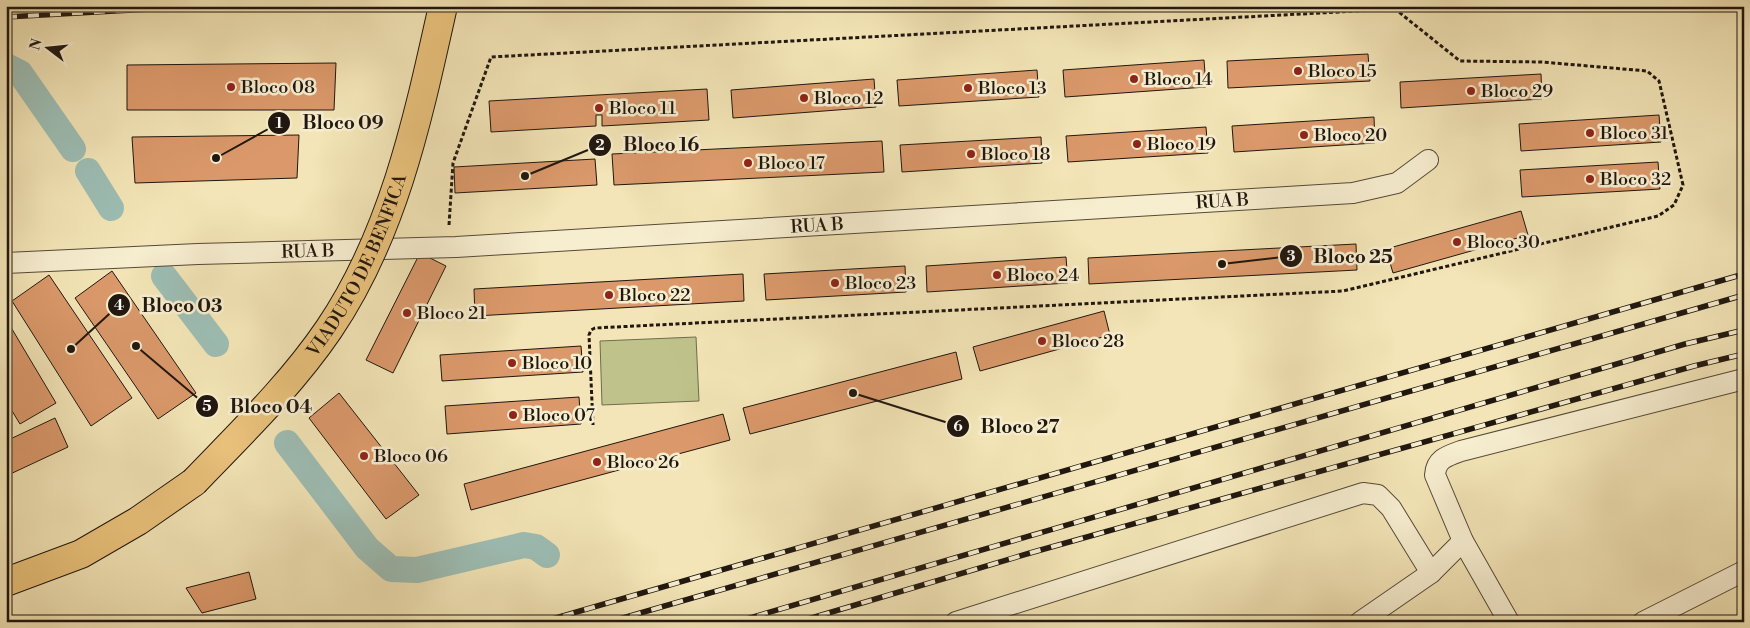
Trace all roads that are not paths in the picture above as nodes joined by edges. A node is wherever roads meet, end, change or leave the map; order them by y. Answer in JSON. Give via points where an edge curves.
{"nodes":[{"id":1,"x":443,"y":6,"type":"edge"},
{"id":2,"x":1428,"y":160,"type":"dead end"},
{"id":3,"x":6,"y":262,"type":"edge"},
{"id":4,"x":1744,"y":379,"type":"edge"},
{"id":5,"x":1463,"y":542,"type":"junction"},
{"id":6,"x":1744,"y":571,"type":"edge"},
{"id":7,"x":1431,"y":573,"type":"junction"},
{"id":8,"x":6,"y":582,"type":"edge"},
{"id":9,"x":956,"y":622,"type":"edge"},
{"id":10,"x":1360,"y":622,"type":"edge"},
{"id":11,"x":1509,"y":622,"type":"edge"},
{"id":12,"x":1643,"y":622,"type":"edge"}],
"edges":[{"from":1,"to":8,"type":"main road","name":"VIADUTO DE BENFICA","bridge":true,"via":[[418,118],[389,208],[363,271],[329,329],[288,383],[194,482],[138,521],[81,554]]},
{"from":2,"to":3,"type":"street","name":"RUA B","via":[[1397,183],[1353,193],[447,247]]},
{"from":4,"to":5,"type":"street","via":[[1444,458],[1435,467],[1435,475]]},
{"from":5,"to":7,"type":"street"},
{"from":5,"to":11,"type":"street"},
{"from":6,"to":12,"type":"street"},
{"from":7,"to":9,"type":"street","via":[[1391,508],[1378,495],[1363,493]]},
{"from":7,"to":10,"type":"street"}]}
